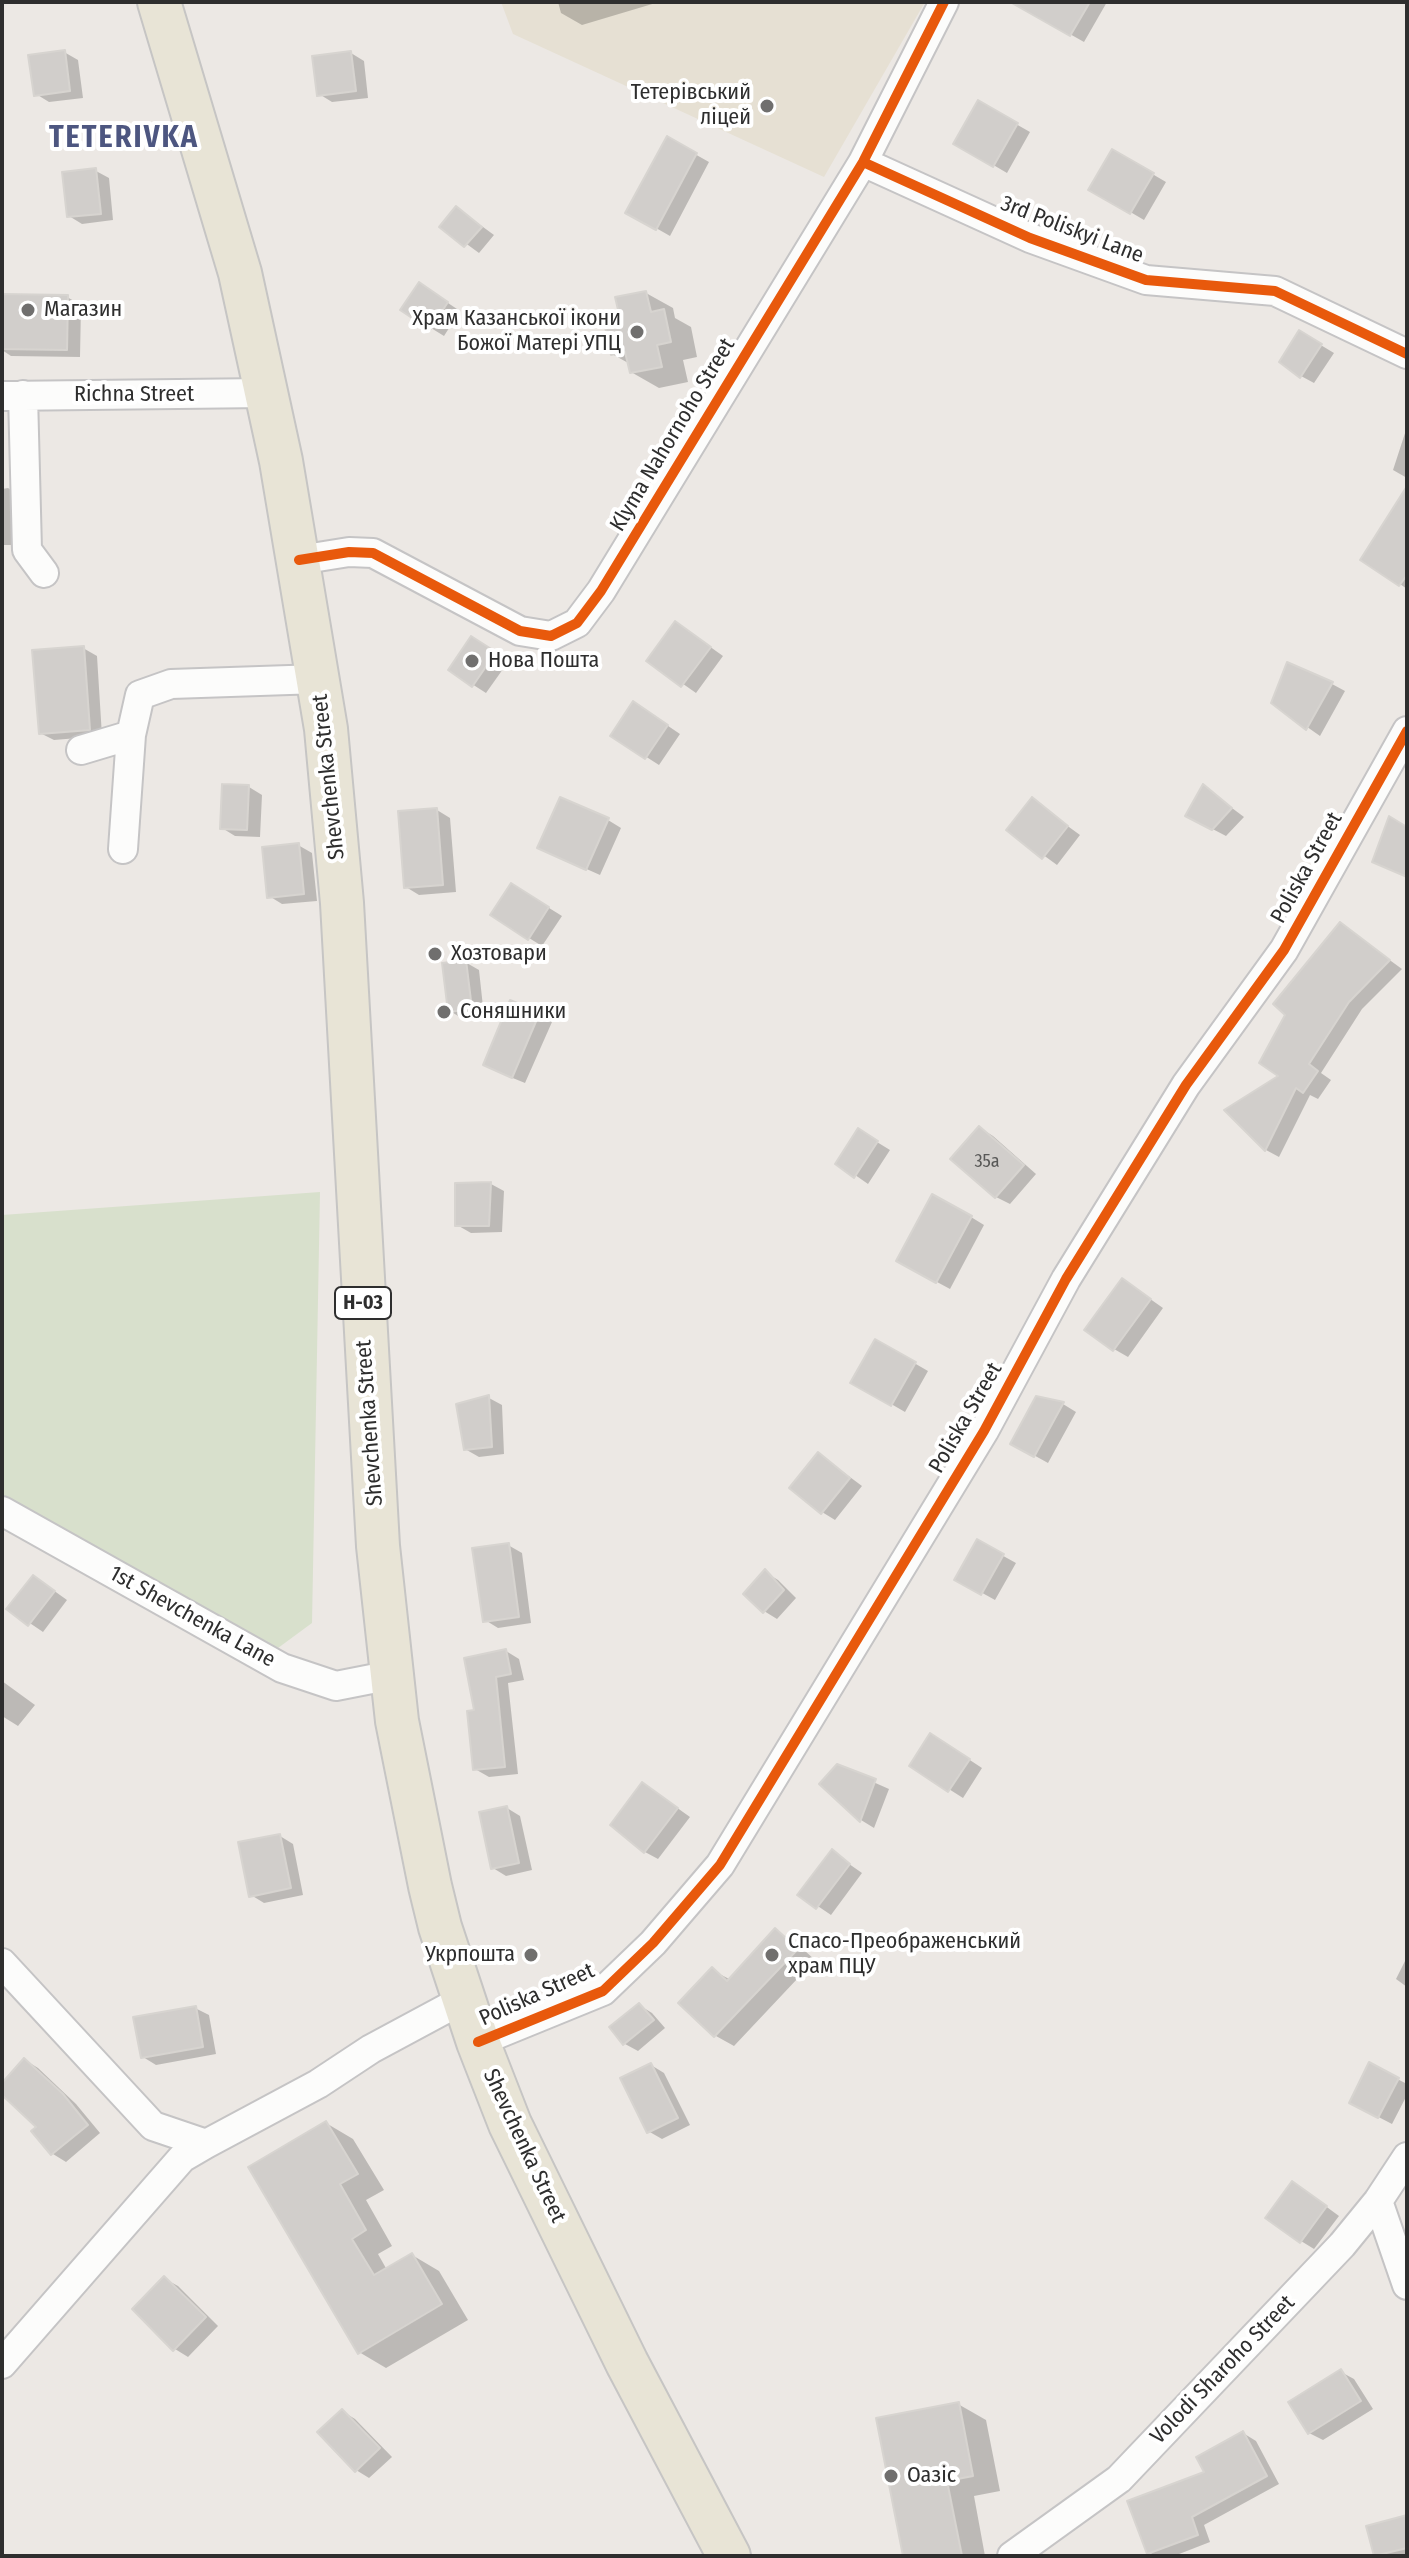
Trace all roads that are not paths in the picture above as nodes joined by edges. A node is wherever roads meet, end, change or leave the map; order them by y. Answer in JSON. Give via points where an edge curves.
{"nodes":[{"id":1,"x":159,"y":2,"type":"edge"},
{"id":2,"x":944,"y":2,"type":"edge"},
{"id":3,"x":863,"y":162,"type":"junction"},
{"id":4,"x":1407,"y":354,"type":"edge"},
{"id":5,"x":266,"y":393,"type":"junction"},
{"id":6,"x":12,"y":396,"type":"edge"},
{"id":7,"x":299,"y":560,"type":"junction"},
{"id":8,"x":44,"y":573,"type":"dead end"},
{"id":9,"x":319,"y":679,"type":"junction"},
{"id":10,"x":1407,"y":731,"type":"edge"},
{"id":11,"x":131,"y":735,"type":"junction"},
{"id":12,"x":81,"y":750,"type":"dead end"},
{"id":13,"x":123,"y":849,"type":"dead end"},
{"id":14,"x":2,"y":1511,"type":"edge"},
{"id":15,"x":392,"y":1675,"type":"junction"},
{"id":16,"x":2,"y":1963,"type":"edge"},
{"id":17,"x":464,"y":1999,"type":"junction"},
{"id":18,"x":478,"y":2042,"type":"junction"},
{"id":19,"x":206,"y":2144,"type":"junction"},
{"id":20,"x":1407,"y":2157,"type":"edge"},
{"id":21,"x":1378,"y":2201,"type":"junction"},
{"id":22,"x":1407,"y":2285,"type":"edge"},
{"id":23,"x":2,"y":2364,"type":"edge"},
{"id":24,"x":729,"y":2556,"type":"edge"},
{"id":25,"x":1012,"y":2556,"type":"edge"}],
"edges":[{"from":1,"to":5,"type":"main road","name":"Shevchenka Street","number":"Н-03","via":[[240,273]]},
{"from":2,"to":3,"type":"street","name":"Klyma Nahornoho Street"},
{"from":3,"to":4,"type":"street","name":"3rd Poliskyi Lane","via":[[1030,238],[1146,280],[1275,291]]},
{"from":3,"to":7,"type":"street","name":"Klyma Nahornoho Street","via":[[577,623],[551,636],[520,631],[373,553]]},
{"from":5,"to":6,"type":"street","name":"Richna Street"},
{"from":5,"to":7,"type":"main road","name":"Shevchenka Street","number":"Н-03"},
{"from":6,"to":8,"type":"street","via":[[27,550]]},
{"from":7,"to":9,"type":"main road","name":"Shevchenka Street","number":"Н-03"},
{"from":9,"to":11,"type":"street","via":[[171,684],[140,695]]},
{"from":9,"to":15,"type":"main road","name":"Shevchenka Street","number":"Н-03","via":[[342,903],[372,1454]]},
{"from":10,"to":18,"type":"street","name":"Poliska Street","via":[[1284,950],[1186,1085],[1066,1279],[984,1431],[720,1865],[603,1991]]},
{"from":11,"to":12,"type":"street"},
{"from":11,"to":13,"type":"street"},
{"from":14,"to":15,"type":"street","name":"1st Shevchenka Lane","via":[[282,1668],[336,1686]]},
{"from":15,"to":17,"type":"main road","name":"Shevchenka Street","number":"Н-03","via":[[430,1886]]},
{"from":16,"to":19,"type":"street","via":[[153,2126]]},
{"from":17,"to":18,"type":"main road","name":"Shevchenka Street","number":"Н-03"},
{"from":17,"to":19,"type":"street","name":"Poliska Street"},
{"from":18,"to":24,"type":"main road","name":"Shevchenka Street","number":"Н-03","via":[[510,2124]]},
{"from":19,"to":23,"type":"street","name":"Poliska Street","via":[[182,2158]]},
{"from":20,"to":21,"type":"street","name":"Volodi Sharoho Street"},
{"from":21,"to":22,"type":"street"},
{"from":21,"to":25,"type":"street","name":"Volodi Sharoho Street","via":[[1119,2479]]}]}
